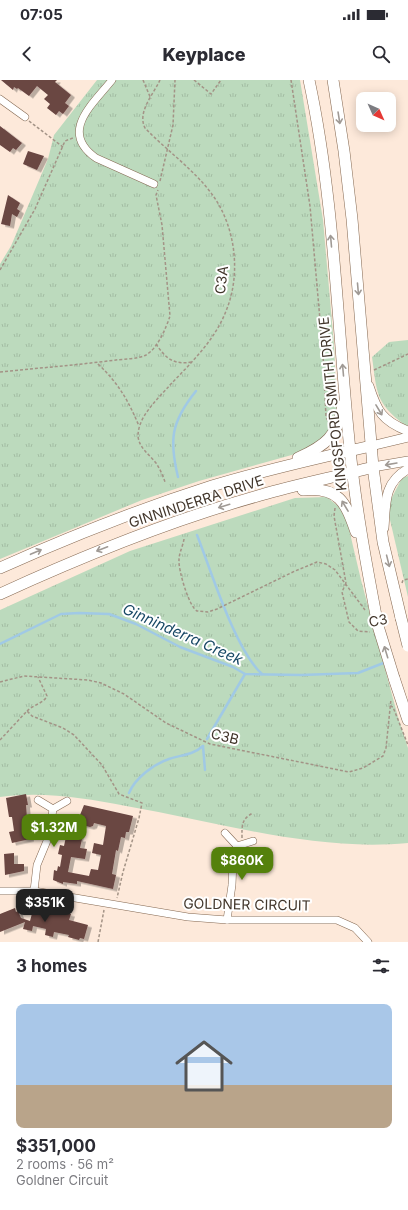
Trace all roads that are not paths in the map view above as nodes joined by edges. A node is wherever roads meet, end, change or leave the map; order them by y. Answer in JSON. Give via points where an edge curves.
{"nodes":[{"id":1,"x":112,"y":80,"type":"edge"},
{"id":2,"x":306,"y":80,"type":"edge"},
{"id":3,"x":310,"y":80,"type":"edge"},
{"id":4,"x":332,"y":80,"type":"edge"},
{"id":5,"x":0,"y":99,"type":"edge"},
{"id":6,"x":314,"y":103,"type":"junction"},
{"id":7,"x":25,"y":118,"type":"road end"},
{"id":8,"x":154,"y":184,"type":"dead end"},
{"id":9,"x":365,"y":374,"type":"junction"},
{"id":10,"x":345,"y":388,"type":"junction"},
{"id":11,"x":408,"y":431,"type":"edge"},
{"id":12,"x":408,"y":437,"type":"edge"},
{"id":13,"x":371,"y":446,"type":"junction"},
{"id":14,"x":350,"y":451,"type":"junction"},
{"id":15,"x":408,"y":460,"type":"edge"},
{"id":16,"x":373,"y":467,"type":"junction"},
{"id":17,"x":408,"y":469,"type":"edge"},
{"id":18,"x":266,"y":472,"type":"junction"},
{"id":19,"x":353,"y":473,"type":"junction"},
{"id":20,"x":262,"y":494,"type":"junction"},
{"id":21,"x":383,"y":542,"type":"junction"},
{"id":22,"x":365,"y":555,"type":"junction"},
{"id":23,"x":0,"y":568,"type":"edge"},
{"id":24,"x":0,"y":594,"type":"edge"},
{"id":25,"x":408,"y":646,"type":"edge"},
{"id":26,"x":408,"y":720,"type":"edge"},
{"id":27,"x":38,"y":800,"type":"dead end"},
{"id":28,"x":67,"y":801,"type":"dead end"},
{"id":29,"x":53,"y":809,"type":"junction"},
{"id":30,"x":225,"y":833,"type":"dead end"},
{"id":31,"x":254,"y":841,"type":"dead end"},
{"id":32,"x":237,"y":846,"type":"junction"},
{"id":33,"x":0,"y":891,"type":"edge"},
{"id":34,"x":34,"y":891,"type":"junction"},
{"id":35,"x":227,"y":920,"type":"junction"},
{"id":36,"x":368,"y":942,"type":"edge"}],
"edges":[{"from":1,"to":8,"type":"street","via":[[85,114],[79,136],[82,146],[96,158]]},
{"from":2,"to":6,"type":"main road"},
{"from":3,"to":6,"type":"main road","name":"KINGSFORD SMITH DRIVE"},
{"from":4,"to":9,"type":"main road","one_way":true,"via":[[352,220]]},
{"from":5,"to":7,"type":"street"},
{"from":10,"to":6,"type":"main road","name":"KINGSFORD SMITH DRIVE","one_way":true,"via":[[323,164]]},
{"from":9,"to":11,"type":"main road","one_way":true,"via":[[375,405],[383,417],[390,424]]},
{"from":9,"to":13,"type":"main road"},
{"from":10,"to":14,"type":"main road","name":"KINGSFORD SMITH DRIVE"},
{"from":10,"to":18,"type":"main road","via":[[339,423],[328,440],[312,452]]},
{"from":12,"to":13,"type":"main road","name":"GINNINDERRA DRIVE"},
{"from":13,"to":14,"type":"main road","name":"GINNINDERRA DRIVE"},
{"from":13,"to":16,"type":"main road"},
{"from":14,"to":18,"type":"main road","name":"GINNINDERRA DRIVE"},
{"from":14,"to":19,"type":"main road","name":"KINGSFORD SMITH DRIVE"},
{"from":15,"to":16,"type":"main road","name":"GINNINDERRA DRIVE","one_way":true},
{"from":16,"to":19,"type":"main road","name":"GINNINDERRA DRIVE"},
{"from":16,"to":21,"type":"main road"},
{"from":17,"to":21,"type":"main road","via":[[401,473],[389,488],[385,499]]},
{"from":23,"to":18,"type":"main road","name":"GINNINDERRA DRIVE","one_way":true,"via":[[120,518],[212,486]]},
{"from":19,"to":20,"type":"main road","name":"GINNINDERRA DRIVE"},
{"from":19,"to":22,"type":"main road","name":"KINGSFORD SMITH DRIVE"},
{"from":22,"to":20,"type":"main road","one_way":true,"via":[[348,508],[333,494],[320,489]]},
{"from":20,"to":24,"type":"main road","name":"GINNINDERRA DRIVE","one_way":true,"via":[[132,538]]},
{"from":21,"to":25,"type":"main road","one_way":true,"bridge":true},
{"from":26,"to":22,"type":"main road","name":"KINGSFORD SMITH DRIVE","one_way":true,"bridge":true,"via":[[378,628]]},
{"from":27,"to":29,"type":"street"},
{"from":28,"to":29,"type":"street"},
{"from":29,"to":34,"type":"street","via":[[49,836],[37,865]]},
{"from":30,"to":32,"type":"street"},
{"from":31,"to":32,"type":"street"},
{"from":32,"to":35,"type":"street","via":[[232,862]]},
{"from":33,"to":34,"type":"street","name":"GOLDNER CIRCUIT"},
{"from":34,"to":35,"type":"street","name":"GOLDNER CIRCUIT","via":[[188,917]]},
{"from":35,"to":36,"type":"street","name":"GOLDNER CIRCUIT","via":[[337,920],[355,928]]}]}
